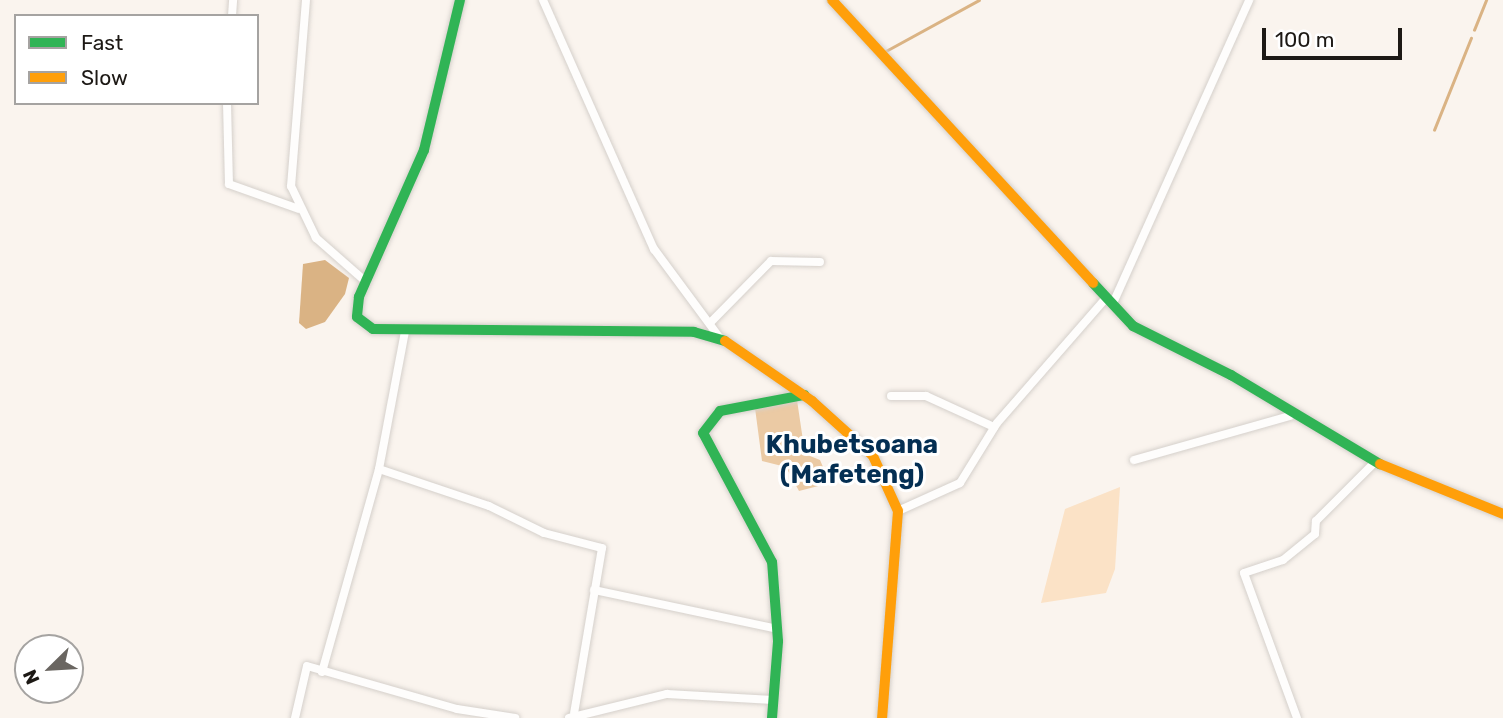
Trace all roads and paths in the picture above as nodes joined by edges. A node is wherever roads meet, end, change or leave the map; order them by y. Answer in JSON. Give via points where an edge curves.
{"nodes":[{"id":1,"x":306,"y":0,"type":"edge"},
{"id":2,"x":460,"y":0,"type":"edge"},
{"id":3,"x":543,"y":0,"type":"edge"},
{"id":4,"x":832,"y":0,"type":"edge"},
{"id":5,"x":1249,"y":0,"type":"edge"},
{"id":6,"x":227,"y":105,"type":"edge"},
{"id":7,"x":299,"y":209,"type":"junction"},
{"id":8,"x":820,"y":262,"type":"dead end"},
{"id":9,"x":366,"y":282,"type":"junction"},
{"id":10,"x":1110,"y":299,"type":"junction"},
{"id":11,"x":710,"y":323,"type":"junction"},
{"id":12,"x":405,"y":331,"type":"junction"},
{"id":13,"x":719,"y":337,"type":"junction"},
{"id":14,"x":804,"y":395,"type":"junction"},
{"id":15,"x":891,"y":396,"type":"dead end"},
{"id":16,"x":1290,"y":416,"type":"junction"},
{"id":17,"x":994,"y":427,"type":"junction"},
{"id":18,"x":1134,"y":460,"type":"dead end"},
{"id":19,"x":1375,"y":463,"type":"junction"},
{"id":20,"x":379,"y":469,"type":"junction"},
{"id":21,"x":898,"y":511,"type":"junction"},
{"id":22,"x":1503,"y":514,"type":"edge"},
{"id":23,"x":594,"y":590,"type":"junction"},
{"id":24,"x":778,"y":629,"type":"junction"},
{"id":25,"x":322,"y":673,"type":"junction"},
{"id":26,"x":773,"y":700,"type":"junction"},
{"id":27,"x":572,"y":715,"type":"edge"},
{"id":28,"x":295,"y":718,"type":"edge"},
{"id":29,"x":516,"y":718,"type":"edge"},
{"id":30,"x":772,"y":718,"type":"edge"},
{"id":31,"x":882,"y":718,"type":"edge"},
{"id":32,"x":1297,"y":718,"type":"edge"}],
"edges":[{"from":1,"to":7,"type":"street","via":[[290,164]]},
{"from":2,"to":9,"type":"street","via":[[424,150]]},
{"from":3,"to":11,"type":"street","via":[[654,249]]},
{"from":4,"to":10,"type":"street"},
{"from":5,"to":10,"type":"street"},
{"from":6,"to":7,"type":"street","via":[[229,184]]},
{"from":7,"to":9,"type":"street","via":[[316,238]]},
{"from":8,"to":11,"type":"street","via":[[771,261]]},
{"from":9,"to":12,"type":"street","via":[[357,317],[373,329]]},
{"from":10,"to":16,"type":"street","via":[[1133,326],[1231,375]]},
{"from":10,"to":17,"type":"street"},
{"from":11,"to":13,"type":"street"},
{"from":12,"to":13,"type":"street"},
{"from":12,"to":20,"type":"street"},
{"from":13,"to":14,"type":"street"},
{"from":14,"to":21,"type":"street","via":[[873,456]]},
{"from":14,"to":24,"type":"street","via":[[720,411],[703,433],[772,562]]},
{"from":15,"to":17,"type":"street","via":[[926,396]]},
{"from":16,"to":18,"type":"street"},
{"from":16,"to":19,"type":"street"},
{"from":17,"to":21,"type":"street","via":[[960,484]]},
{"from":19,"to":22,"type":"street"},
{"from":19,"to":32,"type":"street","via":[[1316,521],[1315,534],[1283,560],[1244,573]]},
{"from":20,"to":23,"type":"street","via":[[489,506],[544,533],[602,548]]},
{"from":20,"to":25,"type":"street"},
{"from":21,"to":31,"type":"street"},
{"from":23,"to":24,"type":"street"},
{"from":23,"to":27,"type":"street"},
{"from":24,"to":26,"type":"street"},
{"from":25,"to":28,"type":"street","via":[[307,666]]},
{"from":25,"to":29,"type":"street"},
{"from":26,"to":27,"type":"street","via":[[667,694]]},
{"from":26,"to":30,"type":"street"}]}
